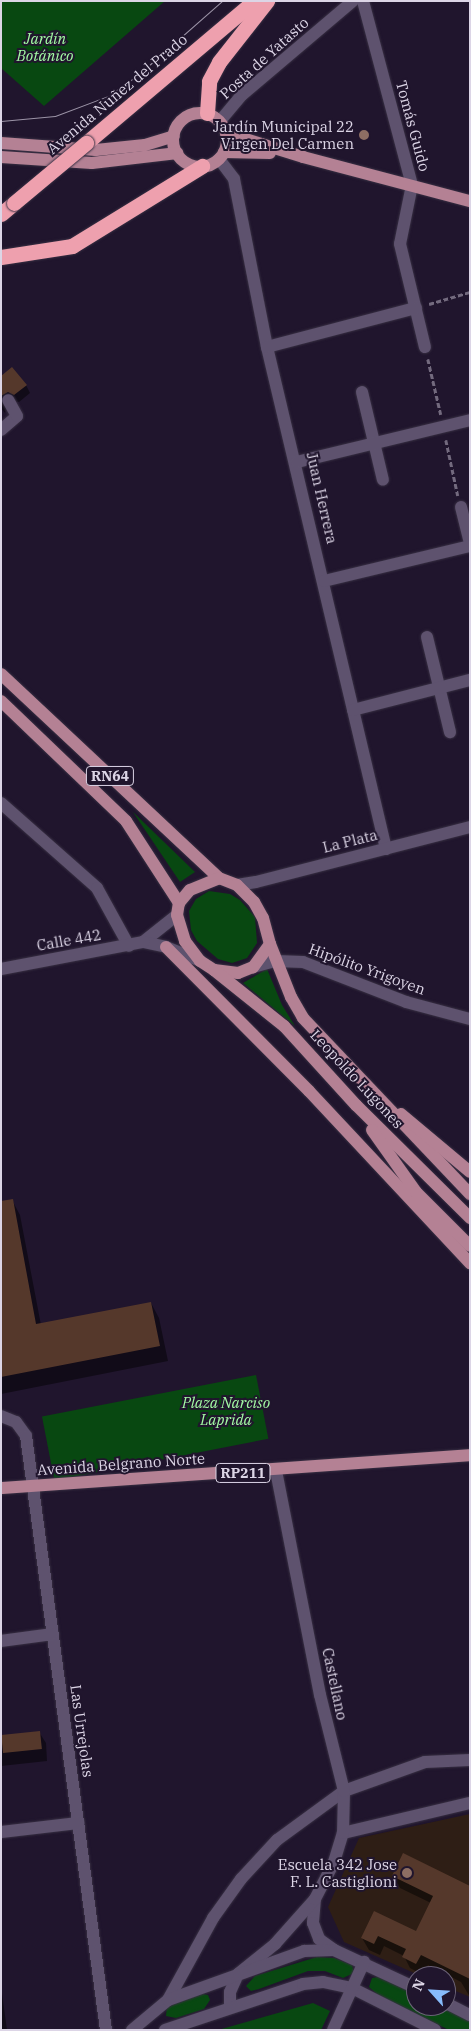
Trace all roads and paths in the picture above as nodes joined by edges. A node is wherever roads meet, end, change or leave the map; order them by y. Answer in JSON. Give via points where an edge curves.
{"nodes":[{"id":1,"x":254,"y":1,"type":"edge"},
{"id":2,"x":266,"y":1,"type":"edge"},
{"id":3,"x":353,"y":1,"type":"edge"},
{"id":4,"x":363,"y":1,"type":"edge"},
{"id":5,"x":213,"y":117,"type":"junction"},
{"id":6,"x":226,"y":133,"type":"junction"},
{"id":7,"x":174,"y":136,"type":"junction"},
{"id":8,"x":1,"y":143,"type":"edge"},
{"id":9,"x":177,"y":153,"type":"junction"},
{"id":10,"x":222,"y":156,"type":"junction"},
{"id":11,"x":1,"y":157,"type":"edge"},
{"id":12,"x":302,"y":157,"type":"junction"},
{"id":13,"x":202,"y":166,"type":"junction"},
{"id":14,"x":412,"y":185,"type":"junction"},
{"id":15,"x":470,"y":201,"type":"edge"},
{"id":16,"x":1,"y":214,"type":"edge"},
{"id":17,"x":1,"y":257,"type":"edge"},
{"id":18,"x":470,"y":292,"type":"edge"},
{"id":19,"x":416,"y":308,"type":"junction"},
{"id":20,"x":267,"y":347,"type":"junction"},
{"id":21,"x":425,"y":347,"type":"dead end"},
{"id":22,"x":362,"y":392,"type":"dead end"},
{"id":23,"x":8,"y":400,"type":"dead end"},
{"id":24,"x":470,"y":420,"type":"edge"},
{"id":25,"x":1,"y":430,"type":"edge"},
{"id":26,"x":375,"y":443,"type":"junction"},
{"id":27,"x":297,"y":462,"type":"junction"},
{"id":28,"x":383,"y":480,"type":"dead end"},
{"id":29,"x":460,"y":507,"type":"dead end"},
{"id":30,"x":470,"y":542,"type":"edge"},
{"id":31,"x":470,"y":546,"type":"edge"},
{"id":32,"x":324,"y":581,"type":"junction"},
{"id":33,"x":427,"y":637,"type":"dead end"},
{"id":34,"x":1,"y":674,"type":"edge"},
{"id":35,"x":470,"y":680,"type":"edge"},
{"id":36,"x":439,"y":688,"type":"junction"},
{"id":37,"x":1,"y":701,"type":"edge"},
{"id":38,"x":353,"y":710,"type":"junction"},
{"id":39,"x":450,"y":732,"type":"dead end"},
{"id":40,"x":1,"y":803,"type":"edge"},
{"id":41,"x":470,"y":827,"type":"edge"},
{"id":42,"x":386,"y":849,"type":"junction"},
{"id":43,"x":219,"y":878,"type":"junction"},
{"id":44,"x":237,"y":885,"type":"junction"},
{"id":45,"x":178,"y":909,"type":"junction"},
{"id":46,"x":143,"y":942,"type":"junction"},
{"id":47,"x":270,"y":944,"type":"junction"},
{"id":48,"x":129,"y":946,"type":"junction"},
{"id":49,"x":166,"y":947,"type":"junction"},
{"id":50,"x":200,"y":961,"type":"junction"},
{"id":51,"x":276,"y":961,"type":"junction"},
{"id":52,"x":253,"y":967,"type":"junction"},
{"id":53,"x":1,"y":969,"type":"edge"},
{"id":54,"x":214,"y":970,"type":"junction"},
{"id":55,"x":470,"y":1019,"type":"edge"},
{"id":56,"x":362,"y":1083,"type":"junction"},
{"id":57,"x":356,"y":1105,"type":"junction"},
{"id":58,"x":470,"y":1172,"type":"edge"},
{"id":59,"x":470,"y":1194,"type":"edge"},
{"id":60,"x":470,"y":1218,"type":"edge"},
{"id":61,"x":468,"y":1256,"type":"edge"},
{"id":62,"x":1,"y":1416,"type":"edge"},
{"id":63,"x":470,"y":1454,"type":"edge"},
{"id":64,"x":276,"y":1471,"type":"junction"},
{"id":65,"x":33,"y":1486,"type":"junction"},
{"id":66,"x":1,"y":1488,"type":"edge"},
{"id":67,"x":53,"y":1634,"type":"junction"},
{"id":68,"x":1,"y":1641,"type":"edge"},
{"id":69,"x":470,"y":1760,"type":"edge"},
{"id":70,"x":344,"y":1791,"type":"junction"},
{"id":71,"x":470,"y":1803,"type":"edge"},
{"id":72,"x":78,"y":1823,"type":"junction"},
{"id":73,"x":1,"y":1832,"type":"edge"},
{"id":74,"x":343,"y":1833,"type":"junction"},
{"id":75,"x":315,"y":1898,"type":"junction"},
{"id":76,"x":334,"y":1950,"type":"junction"},
{"id":77,"x":364,"y":1962,"type":"junction"},
{"id":78,"x":238,"y":1974,"type":"junction"},
{"id":79,"x":406,"y":1983,"type":"edge"},
{"id":80,"x":352,"y":1988,"type":"junction"},
{"id":81,"x":168,"y":2000,"type":"junction"},
{"id":82,"x":230,"y":2007,"type":"junction"},
{"id":83,"x":456,"y":2008,"type":"edge"},
{"id":84,"x":470,"y":2015,"type":"edge"},
{"id":85,"x":106,"y":2030,"type":"edge"},
{"id":86,"x":132,"y":2030,"type":"edge"},
{"id":87,"x":165,"y":2030,"type":"edge"},
{"id":88,"x":333,"y":2030,"type":"edge"},
{"id":89,"x":435,"y":2030,"type":"edge"}],
"edges":[{"from":1,"to":16,"type":"highway","name":"Avenida Nuñez del Prado","bridge":true},
{"from":2,"to":5,"type":"highway","via":[[219,62],[209,81]]},
{"from":3,"to":5,"type":"street","name":"Posta de Yatasto"},
{"from":4,"to":14,"type":"street","name":"Tomás Guido"},
{"from":5,"to":6,"type":"main road"},
{"from":5,"to":7,"type":"main road","via":[[189,115],[176,128]]},
{"from":6,"to":10,"type":"main road"},
{"from":6,"to":12,"type":"main road"},
{"from":7,"to":8,"type":"main road","via":[[146,145],[96,150]]},
{"from":7,"to":9,"type":"main road"},
{"from":9,"to":11,"type":"main road","via":[[92,163]]},
{"from":9,"to":13,"type":"main road","via":[[187,163]]},
{"from":10,"to":12,"type":"main road","via":[[245,150]]},
{"from":10,"to":13,"type":"main road"},
{"from":10,"to":20,"type":"street","name":"Juan Herrera","via":[[234,179]]},
{"from":12,"to":14,"type":"main road"},
{"from":13,"to":17,"type":"highway","via":[[72,246]]},
{"from":14,"to":15,"type":"main road"},
{"from":14,"to":19,"type":"street","name":"Tomás Guido","via":[[411,199],[399,235]]},
{"from":18,"to":19,"type":"path"},
{"from":19,"to":20,"type":"street"},
{"from":19,"to":21,"type":"street","name":"Tomás Guido"},
{"from":20,"to":27,"type":"street","name":"Juan Herrera"},
{"from":22,"to":26,"type":"street"},
{"from":23,"to":25,"type":"street","via":[[17,416]]},
{"from":24,"to":26,"type":"street"},
{"from":26,"to":27,"type":"street"},
{"from":26,"to":28,"type":"street"},
{"from":27,"to":32,"type":"street","name":"Juan Herrera"},
{"from":29,"to":30,"type":"street"},
{"from":31,"to":32,"type":"street"},
{"from":32,"to":38,"type":"street","name":"Juan Herrera"},
{"from":33,"to":36,"type":"street"},
{"from":34,"to":43,"type":"main road","number":"RN64"},
{"from":35,"to":36,"type":"street"},
{"from":36,"to":38,"type":"street"},
{"from":36,"to":39,"type":"street"},
{"from":37,"to":45,"type":"main road","number":"RN64","via":[[126,821]]},
{"from":38,"to":42,"type":"street","name":"Juan Herrera"},
{"from":40,"to":48,"type":"street","via":[[96,888]]},
{"from":41,"to":42,"type":"street","name":"La Plata"},
{"from":42,"to":44,"type":"street","name":"La Plata"},
{"from":43,"to":44,"type":"main road","number":"RN64"},
{"from":43,"to":45,"type":"main road","via":[[190,890]]},
{"from":44,"to":47,"type":"main road","number":"RN64","via":[[254,902],[263,918]]},
{"from":45,"to":46,"type":"street","name":"Calle 442"},
{"from":45,"to":50,"type":"main road","number":"RN64","via":[[185,941]]},
{"from":46,"to":48,"type":"street","name":"Calle 442"},
{"from":46,"to":49,"type":"street","name":"Calle 442"},
{"from":47,"to":51,"type":"main road","name":"Leopoldo Lugones"},
{"from":47,"to":52,"type":"main road"},
{"from":48,"to":53,"type":"street","name":"Calle 442"},
{"from":49,"to":50,"type":"street","name":"Calle 442"},
{"from":49,"to":61,"type":"main road"},
{"from":50,"to":54,"type":"main road","number":"RN64"},
{"from":51,"to":52,"type":"street","name":"Hipólito Yrigoyen","number":"RN64"},
{"from":51,"to":55,"type":"street","name":"Hipólito Yrigoyen","number":"RN64","via":[[303,962],[406,1002]]},
{"from":51,"to":56,"type":"main road","name":"Leopoldo Lugones","via":[[290,997],[303,1018]]},
{"from":52,"to":54,"type":"main road","number":"RN64","via":[[238,973]]},
{"from":54,"to":57,"type":"main road","name":"Leopoldo Lugones","via":[[284,1026]]},
{"from":56,"to":58,"type":"main road"},
{"from":56,"to":59,"type":"main road","name":"Leopoldo Lugones"},
{"from":57,"to":60,"type":"main road","name":"Leopoldo Lugones"},
{"from":57,"to":61,"type":"main road","via":[[416,1192]]},
{"from":62,"to":65,"type":"street","name":"Las Urrejolas","via":[[16,1422],[26,1436]]},
{"from":63,"to":64,"type":"main road","name":"Avenida Belgrano Norte","number":"RP211"},
{"from":64,"to":65,"type":"main road","name":"Avenida Belgrano Norte","number":"RP211"},
{"from":64,"to":70,"type":"street","name":"Castellano","via":[[320,1694]]},
{"from":65,"to":66,"type":"main road","name":"Avenida Belgrano Norte","number":"RP211"},
{"from":65,"to":67,"type":"street","name":"Las Urrejolas"},
{"from":67,"to":68,"type":"street"},
{"from":67,"to":72,"type":"street","name":"Las Urrejolas"},
{"from":69,"to":70,"type":"street","via":[[425,1762]]},
{"from":70,"to":74,"type":"street","name":"Castellano"},
{"from":70,"to":81,"type":"street","via":[[277,1840],[241,1879],[213,1918]]},
{"from":71,"to":74,"type":"street"},
{"from":72,"to":73,"type":"street"},
{"from":72,"to":85,"type":"street","name":"Las Urrejolas"},
{"from":74,"to":75,"type":"street","name":"Castellano","via":[[334,1862]]},
{"from":75,"to":76,"type":"street","name":"Castellano","via":[[313,1923],[318,1939]]},
{"from":75,"to":78,"type":"street","name":"Castellano","via":[[275,1944]]},
{"from":76,"to":77,"type":"street"},
{"from":76,"to":78,"type":"street","via":[[304,1951]]},
{"from":77,"to":79,"type":"street"},
{"from":77,"to":80,"type":"street"},
{"from":78,"to":81,"type":"street"},
{"from":78,"to":82,"type":"street","via":[[230,1992]]},
{"from":80,"to":82,"type":"street","via":[[323,1982],[303,1984]]},
{"from":80,"to":88,"type":"street"},
{"from":80,"to":89,"type":"street"},
{"from":81,"to":86,"type":"street"},
{"from":82,"to":87,"type":"street"},
{"from":83,"to":84,"type":"street"}]}
